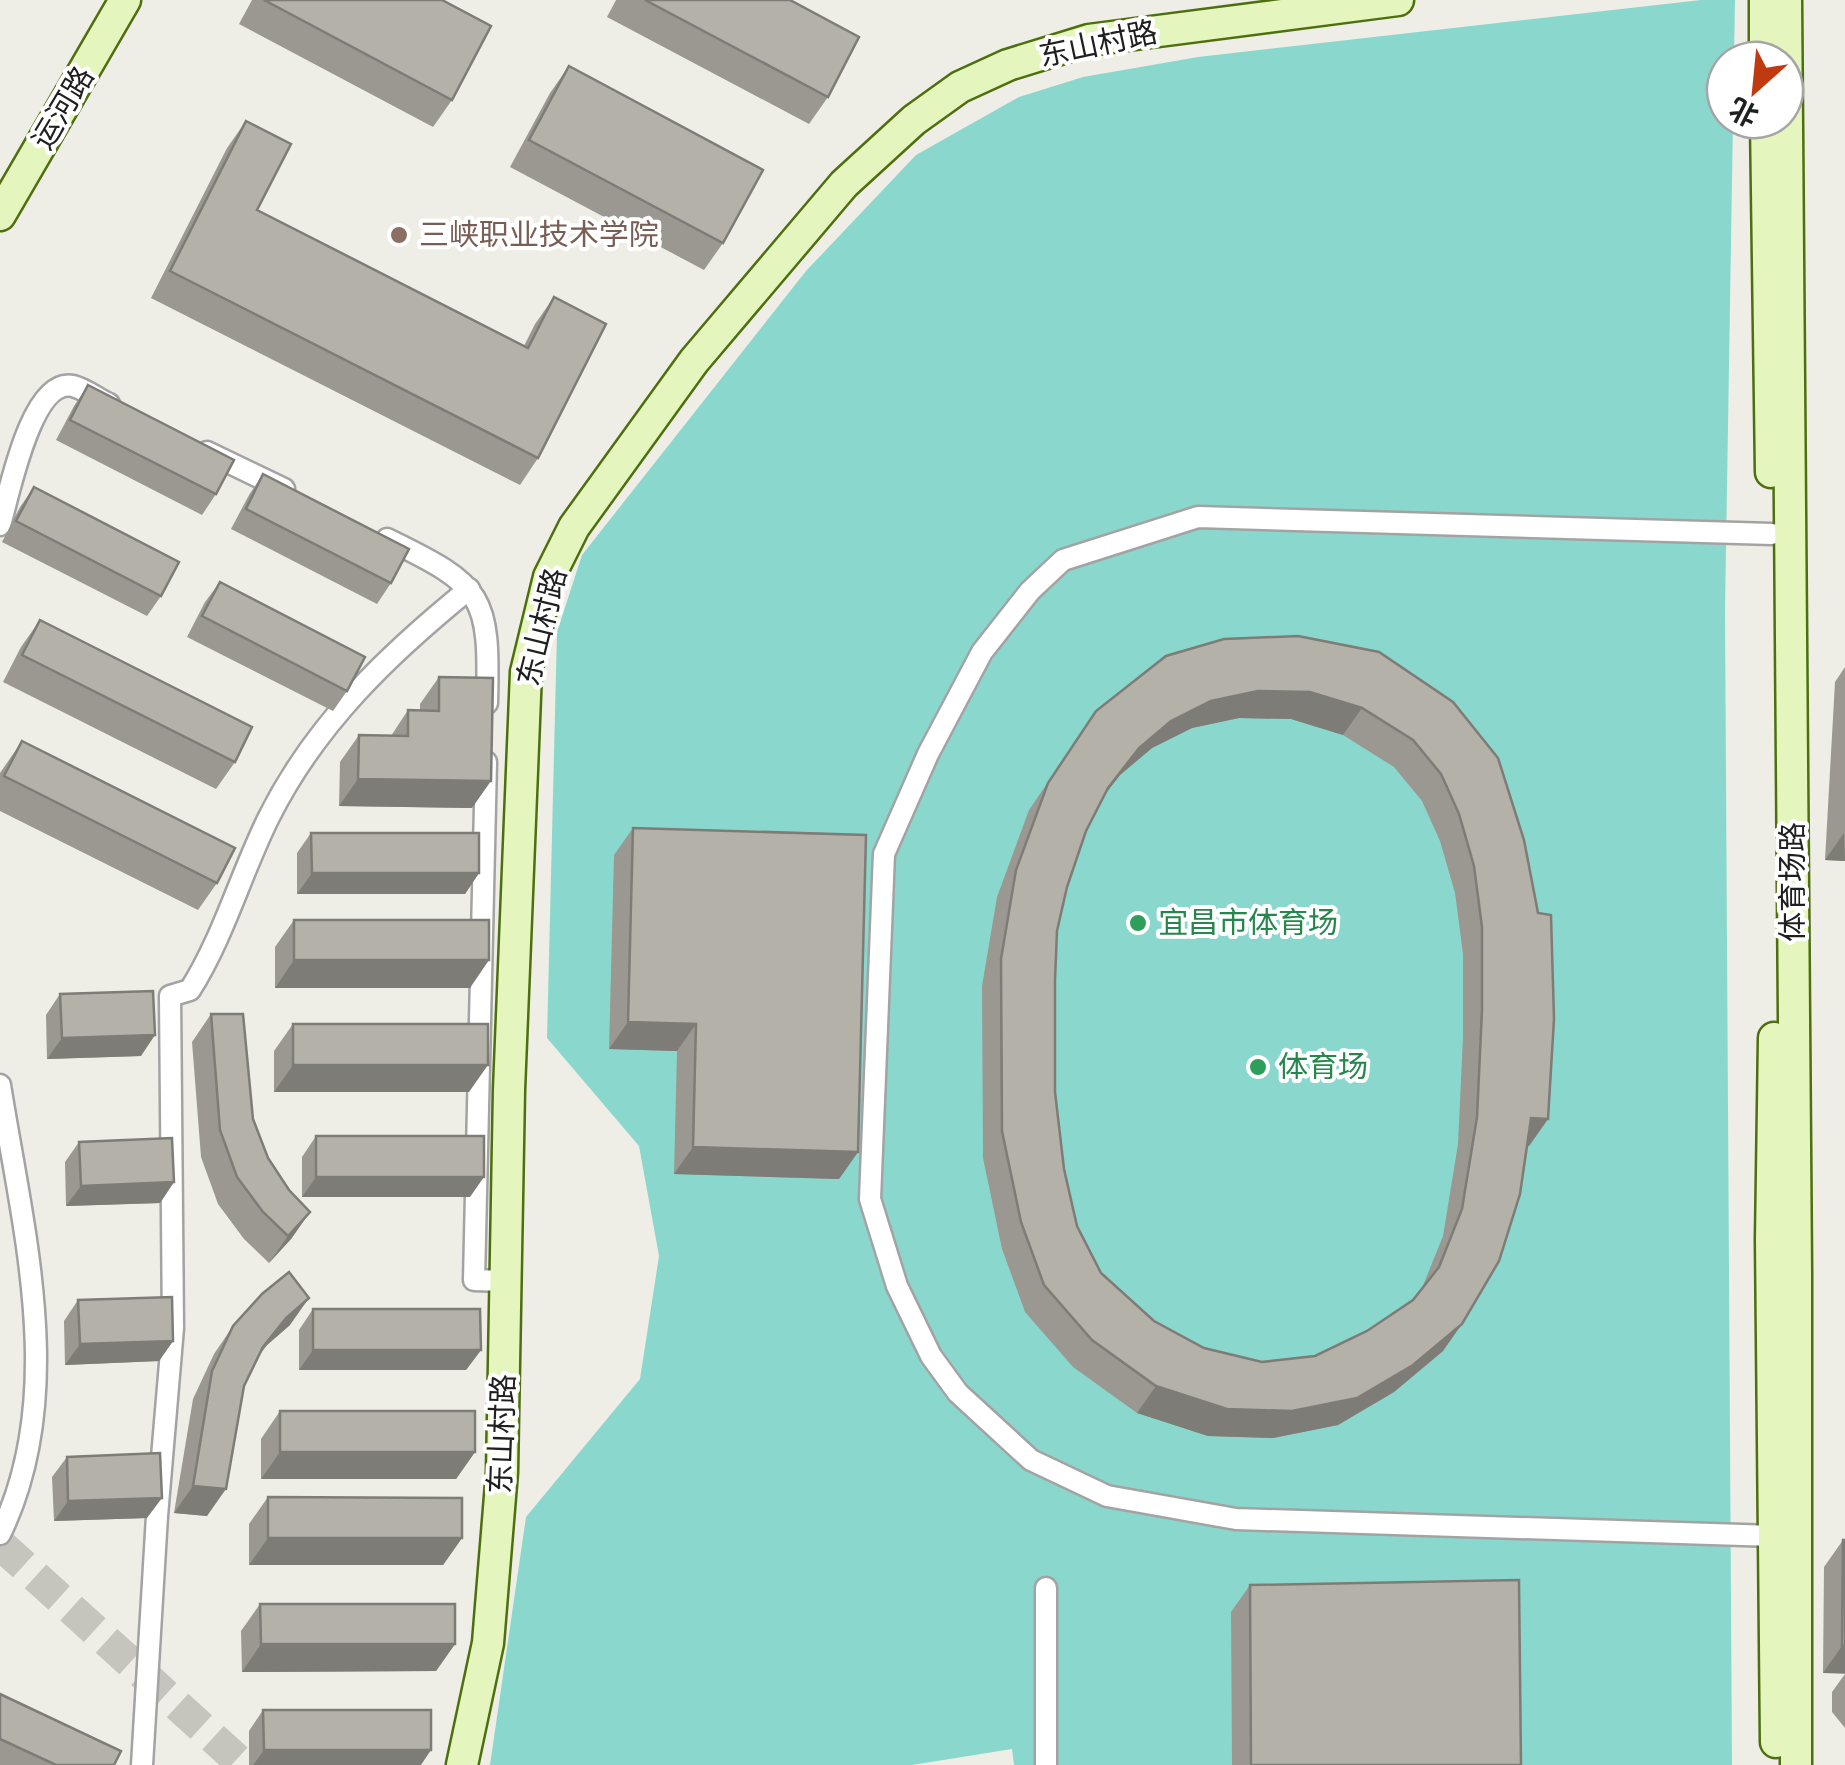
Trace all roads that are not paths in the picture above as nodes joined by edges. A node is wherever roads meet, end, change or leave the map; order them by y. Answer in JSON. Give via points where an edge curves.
{"nodes":[{"id":1,"x":125,"y":0,"type":"edge"},
{"id":2,"x":1398,"y":0,"type":"edge"},
{"id":3,"x":1765,"y":0,"type":"edge"},
{"id":4,"x":1786,"y":0,"type":"edge"},
{"id":5,"x":1765,"y":40,"type":"edge"},
{"id":6,"x":1766,"y":140,"type":"edge"},
{"id":7,"x":0,"y":216,"type":"edge"},
{"id":8,"x":124,"y":412,"type":"edge"},
{"id":9,"x":196,"y":446,"type":"edge"},
{"id":10,"x":302,"y":498,"type":"edge"},
{"id":11,"x":0,"y":525,"type":"edge"},
{"id":12,"x":374,"y":533,"type":"edge"},
{"id":13,"x":1772,"y":534,"type":"junction"},
{"id":14,"x":469,"y":588,"type":"junction"},
{"id":15,"x":0,"y":1085,"type":"edge"},
{"id":16,"x":506,"y":1282,"type":"junction"},
{"id":17,"x":0,"y":1534,"type":"edge"},
{"id":18,"x":1774,"y":1536,"type":"junction"},
{"id":19,"x":1046,"y":1588,"type":"dead end"},
{"id":20,"x":142,"y":1765,"type":"edge"},
{"id":21,"x":462,"y":1765,"type":"edge"},
{"id":22,"x":1046,"y":1765,"type":"edge"},
{"id":23,"x":1776,"y":1765,"type":"edge"},
{"id":24,"x":1796,"y":1765,"type":"edge"}],
"edges":[{"from":1,"to":7,"type":"main road","name":"运河路"},
{"from":2,"to":16,"type":"main road","name":"东山村路","via":[[1089,40],[1008,64],[960,88],[844,184],[694,361],[574,527],[549,577],[526,672]]},
{"from":3,"to":5,"type":"main road"},
{"from":4,"to":24,"type":"main road","name":"体育场路"},
{"from":6,"to":13,"type":"main road","name":"体育场路"},
{"from":8,"to":11,"type":"street","via":[[71,386],[54,388],[28,429]]},
{"from":9,"to":10,"type":"street"},
{"from":12,"to":14,"type":"street"},
{"from":13,"to":18,"type":"main road","name":"体育场路"},
{"from":13,"to":18,"type":"street","via":[[1198,517],[1063,560],[982,652],[884,854],[870,1199],[898,1286],[931,1356],[958,1394],[1031,1460],[1107,1496],[1236,1520]]},
{"from":14,"to":16,"type":"street","via":[[487,632],[474,1280]]},
{"from":14,"to":20,"type":"street","via":[[354,692],[297,765],[207,964],[190,990],[170,996],[173,1328]]},
{"from":15,"to":17,"type":"street","via":[[38,1363],[28,1444]]},
{"from":16,"to":21,"type":"main road","name":"东山村路","via":[[490,1624]]},
{"from":18,"to":23,"type":"main road","name":"体育场路"},
{"from":19,"to":22,"type":"street"}]}
